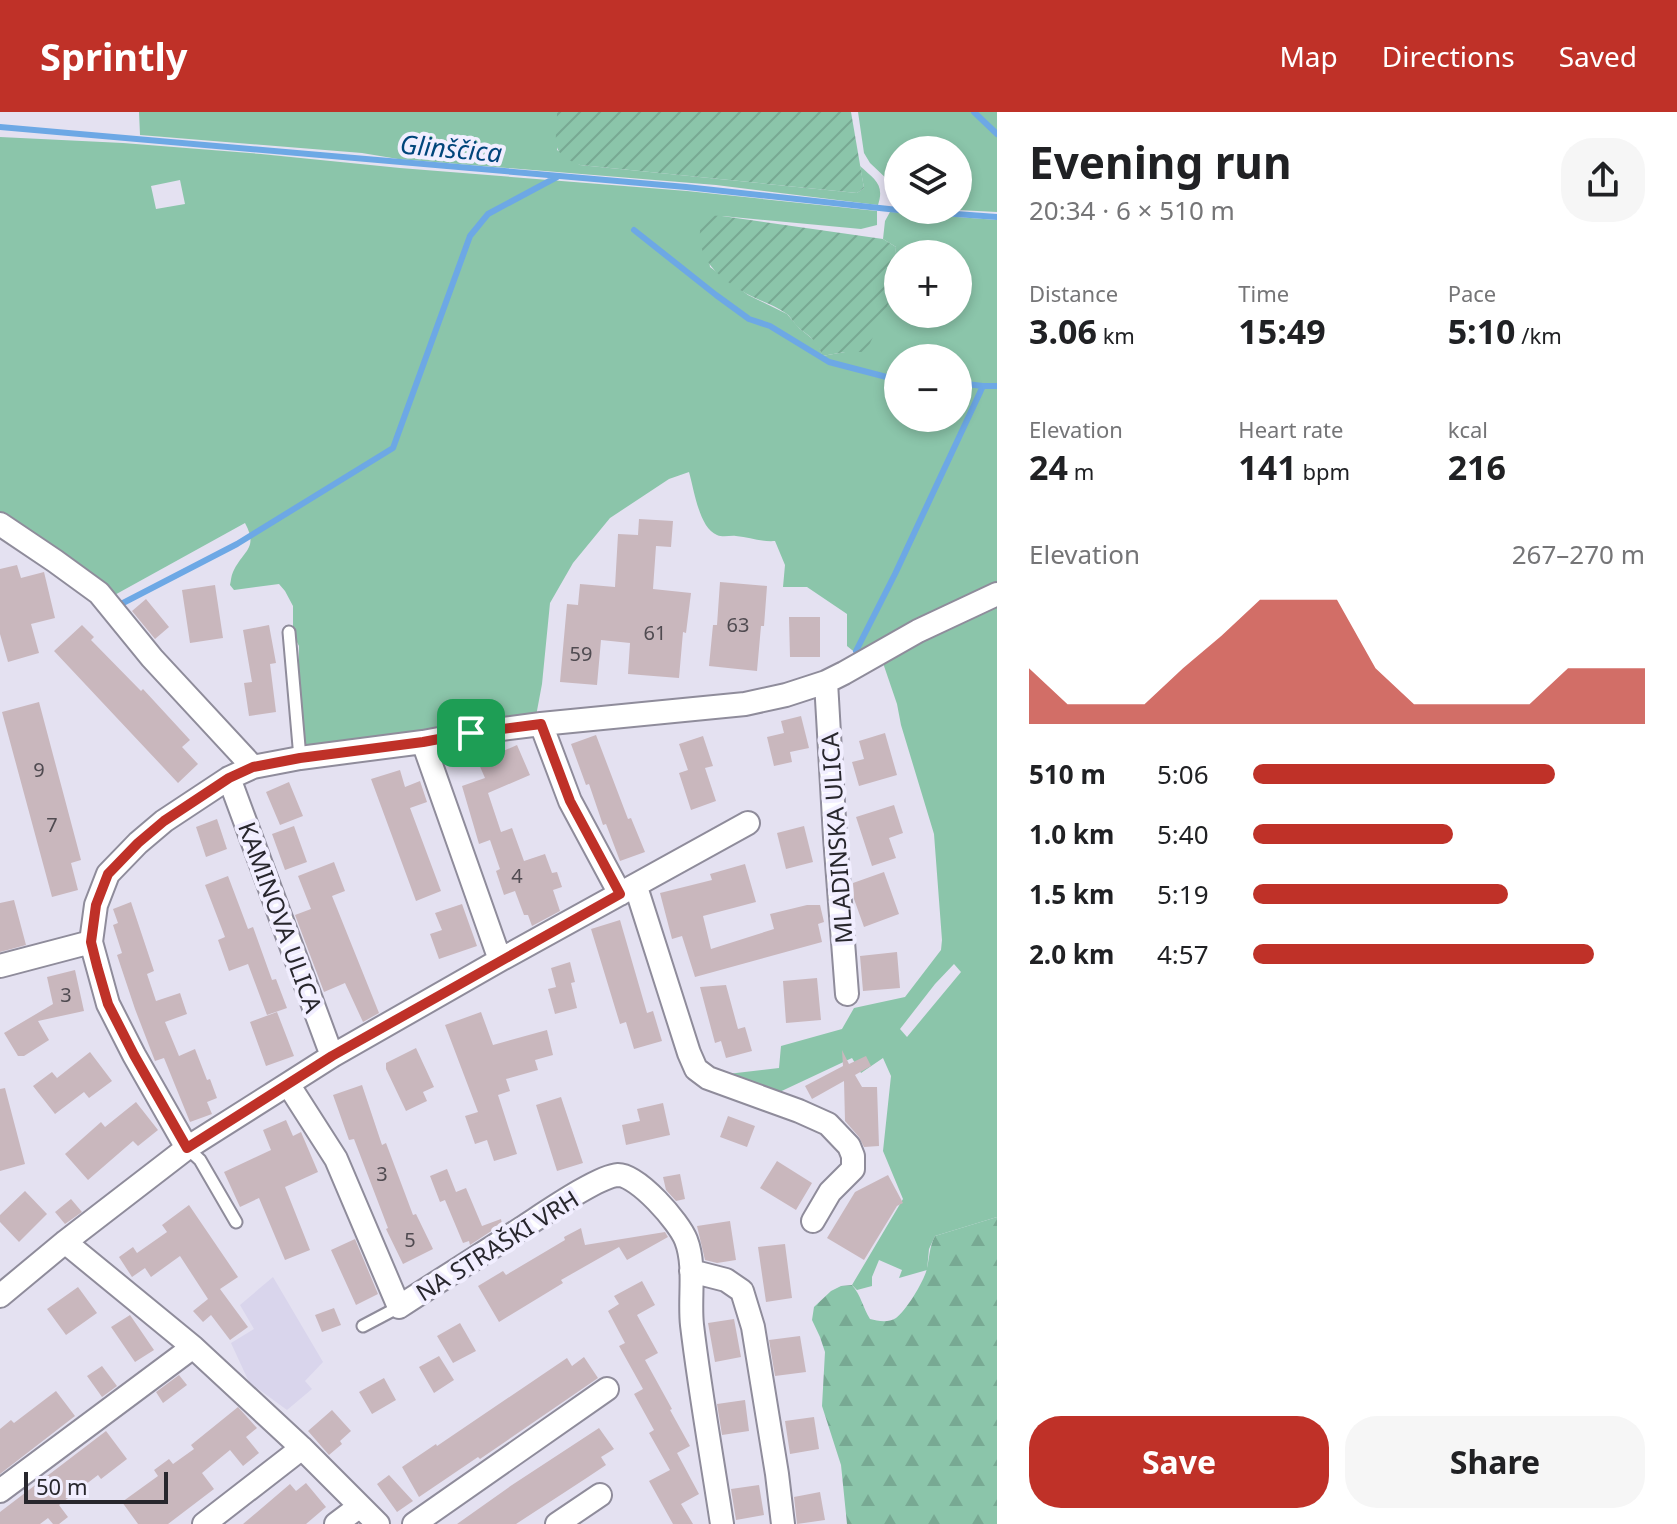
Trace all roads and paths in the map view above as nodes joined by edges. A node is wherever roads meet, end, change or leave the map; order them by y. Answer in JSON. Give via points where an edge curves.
{"nodes":[{"id":1,"x":0,"y":524,"type":"edge"},
{"id":2,"x":997,"y":594,"type":"edge"},
{"id":3,"x":289,"y":632,"type":"dead end"},
{"id":4,"x":826,"y":682,"type":"junction"},
{"id":5,"x":541,"y":724,"type":"junction"},
{"id":6,"x":423,"y":742,"type":"junction"},
{"id":7,"x":300,"y":758,"type":"junction"},
{"id":8,"x":253,"y":767,"type":"junction"},
{"id":9,"x":229,"y":778,"type":"junction"},
{"id":10,"x":748,"y":823,"type":"dead end"},
{"id":11,"x":628,"y":890,"type":"junction"},
{"id":12,"x":91,"y":942,"type":"junction"},
{"id":13,"x":500,"y":960,"type":"junction"},
{"id":14,"x":0,"y":966,"type":"edge"},
{"id":15,"x":847,"y":994,"type":"dead end"},
{"id":16,"x":332,"y":1056,"type":"junction"},
{"id":17,"x":288,"y":1084,"type":"junction"},
{"id":18,"x":187,"y":1148,"type":"junction"},
{"id":19,"x":813,"y":1221,"type":"dead end"},
{"id":20,"x":236,"y":1222,"type":"dead end"},
{"id":21,"x":65,"y":1242,"type":"junction"},
{"id":22,"x":691,"y":1271,"type":"junction"},
{"id":23,"x":0,"y":1296,"type":"edge"},
{"id":24,"x":399,"y":1307,"type":"junction"},
{"id":25,"x":363,"y":1326,"type":"dead end"},
{"id":26,"x":193,"y":1347,"type":"junction"},
{"id":27,"x":607,"y":1389,"type":"dead end"},
{"id":28,"x":302,"y":1448,"type":"junction"},
{"id":29,"x":0,"y":1491,"type":"edge"},
{"id":30,"x":600,"y":1495,"type":"dead end"},
{"id":31,"x":360,"y":1506,"type":"junction"},
{"id":32,"x":204,"y":1524,"type":"edge"},
{"id":33,"x":336,"y":1524,"type":"edge"},
{"id":34,"x":378,"y":1524,"type":"edge"},
{"id":35,"x":414,"y":1524,"type":"edge"},
{"id":36,"x":557,"y":1524,"type":"edge"},
{"id":37,"x":722,"y":1524,"type":"edge"},
{"id":38,"x":783,"y":1524,"type":"edge"}],
"edges":[{"from":1,"to":8,"type":"street","via":[[99,593]]},
{"from":2,"to":4,"type":"street"},
{"from":3,"to":7,"type":"lane"},
{"from":4,"to":5,"type":"street","via":[[745,704]]},
{"from":4,"to":15,"type":"street","name":"MLADINSKA ULICA"},
{"from":5,"to":6,"type":"street"},
{"from":5,"to":11,"type":"street","via":[[570,801]]},
{"from":6,"to":7,"type":"street"},
{"from":6,"to":13,"type":"street"},
{"from":7,"to":8,"type":"street"},
{"from":8,"to":9,"type":"street"},
{"from":9,"to":12,"type":"street","via":[[164,821],[108,874],[96,905]]},
{"from":9,"to":16,"type":"street","name":"KAMINOVA ULICA"},
{"from":10,"to":11,"type":"street"},
{"from":11,"to":13,"type":"street"},
{"from":11,"to":19,"type":"street","via":[[696,1069],[828,1124],[849,1146],[853,1169],[830,1192]]},
{"from":12,"to":14,"type":"street"},
{"from":12,"to":18,"type":"street","via":[[108,1004]]},
{"from":13,"to":16,"type":"street"},
{"from":16,"to":17,"type":"street"},
{"from":17,"to":18,"type":"street"},
{"from":17,"to":24,"type":"street","name":"NA STRAŠKI VRH","via":[[336,1159]]},
{"from":18,"to":20,"type":"lane","via":[[200,1160]]},
{"from":18,"to":21,"type":"street"},
{"from":21,"to":23,"type":"street"},
{"from":21,"to":26,"type":"street"},
{"from":22,"to":24,"type":"street","name":"NA STRAŠKI VRH","via":[[687,1242],[678,1226],[631,1178],[617,1175],[558,1205]]},
{"from":22,"to":37,"type":"street","name":"NA STRAŠKI VRH","via":[[692,1322]]},
{"from":22,"to":38,"type":"street","via":[[726,1280],[742,1291],[753,1327]]},
{"from":24,"to":25,"type":"lane"},
{"from":26,"to":28,"type":"street"},
{"from":26,"to":29,"type":"street"},
{"from":27,"to":35,"type":"street"},
{"from":28,"to":31,"type":"street"},
{"from":28,"to":32,"type":"street"},
{"from":30,"to":36,"type":"street"},
{"from":31,"to":33,"type":"street"},
{"from":31,"to":34,"type":"street"}]}
